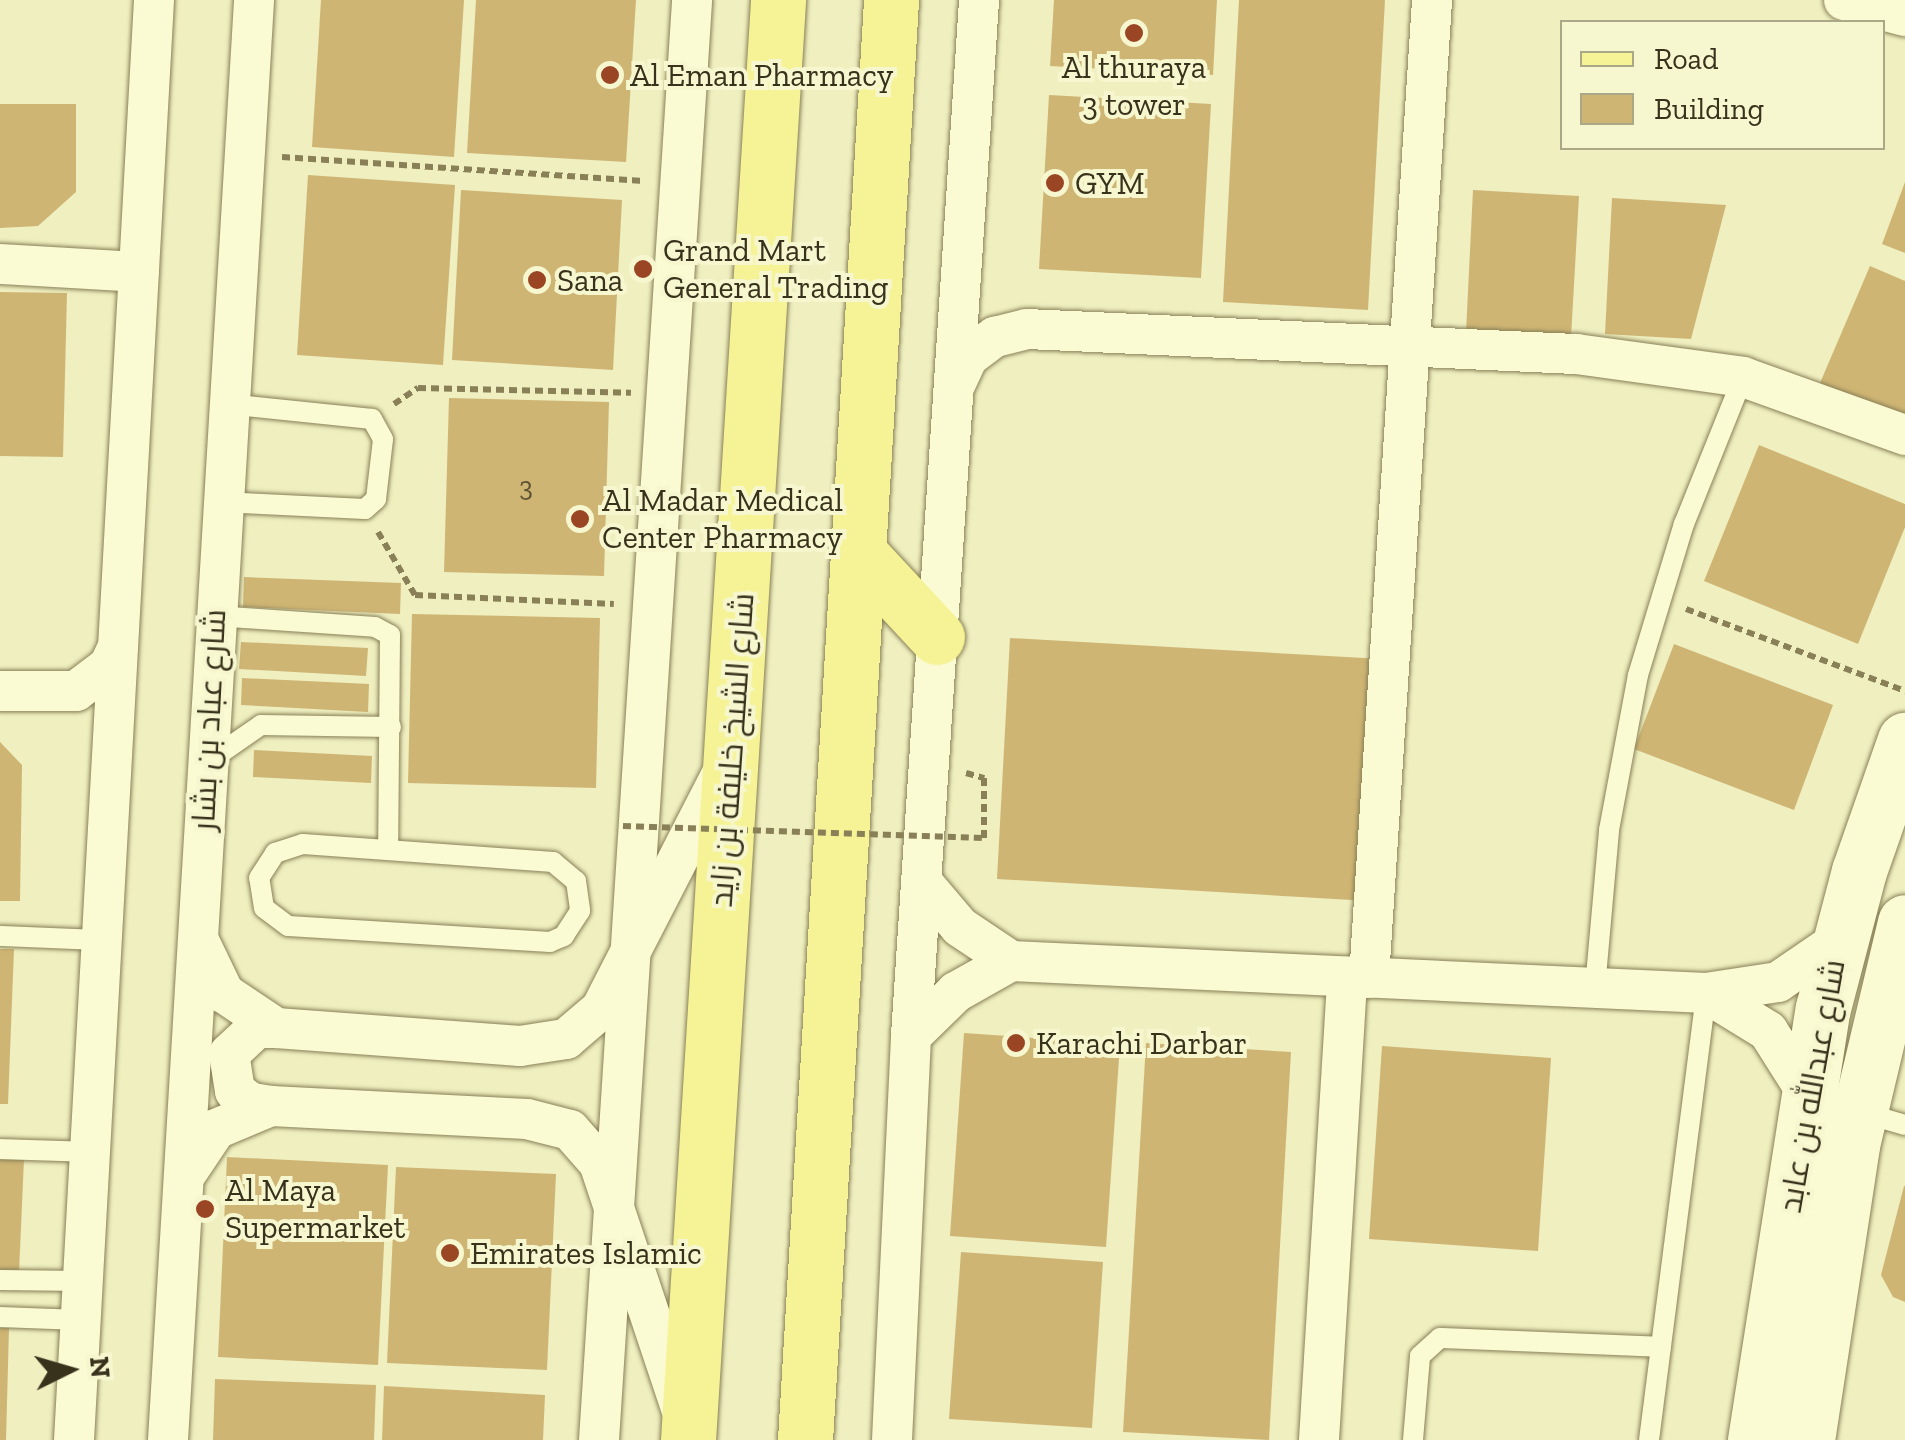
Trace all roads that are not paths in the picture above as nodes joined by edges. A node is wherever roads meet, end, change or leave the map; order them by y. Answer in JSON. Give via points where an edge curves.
{"nodes":[{"id":1,"x":154,"y":0,"type":"edge"},
{"id":2,"x":254,"y":0,"type":"edge"},
{"id":3,"x":692,"y":0,"type":"edge"},
{"id":4,"x":778,"y":0,"type":"edge"},
{"id":5,"x":891,"y":0,"type":"edge"},
{"id":6,"x":979,"y":0,"type":"edge"},
{"id":7,"x":1432,"y":0,"type":"edge"},
{"id":8,"x":1852,"y":1,"type":"edge"},
{"id":9,"x":1905,"y":16,"type":"edge"},
{"id":10,"x":962,"y":255,"type":"junction"},
{"id":11,"x":0,"y":264,"type":"edge"},
{"id":12,"x":139,"y":272,"type":"junction"},
{"id":13,"x":1026,"y":329,"type":"junction"},
{"id":14,"x":1411,"y":347,"type":"junction"},
{"id":15,"x":1743,"y":378,"type":"junction"},
{"id":16,"x":954,"y":386,"type":"junction"},
{"id":17,"x":227,"y":404,"type":"junction"},
{"id":18,"x":1905,"y":435,"type":"edge"},
{"id":19,"x":221,"y":502,"type":"junction"},
{"id":20,"x":858,"y":552,"type":"junction"},
{"id":21,"x":215,"y":616,"type":"junction"},
{"id":22,"x":937,"y":638,"type":"junction"},
{"id":23,"x":118,"y":647,"type":"junction"},
{"id":24,"x":0,"y":690,"type":"edge"},
{"id":25,"x":54,"y":693,"type":"junction"},
{"id":26,"x":391,"y":727,"type":"junction"},
{"id":27,"x":1905,"y":740,"type":"edge"},
{"id":28,"x":112,"y":747,"type":"junction"},
{"id":29,"x":732,"y":756,"type":"junction"},
{"id":30,"x":207,"y":762,"type":"junction"},
{"id":31,"x":388,"y":850,"type":"junction"},
{"id":32,"x":921,"y":881,"type":"junction"},
{"id":33,"x":1905,"y":922,"type":"edge"},
{"id":34,"x":0,"y":936,"type":"edge"},
{"id":35,"x":197,"y":936,"type":"junction"},
{"id":36,"x":101,"y":940,"type":"junction"},
{"id":37,"x":1838,"y":941,"type":"junction"},
{"id":38,"x":630,"y":958,"type":"junction"},
{"id":39,"x":1011,"y":961,"type":"junction"},
{"id":40,"x":1358,"y":977,"type":"junction"},
{"id":41,"x":1595,"y":988,"type":"junction"},
{"id":42,"x":1706,"y":993,"type":"junction"},
{"id":43,"x":1889,"y":1026,"type":"edge"},
{"id":44,"x":276,"y":1028,"type":"junction"},
{"id":45,"x":911,"y":1036,"type":"junction"},
{"id":46,"x":1806,"y":1091,"type":"junction"},
{"id":47,"x":270,"y":1106,"type":"junction"},
{"id":48,"x":1882,"y":1118,"type":"edge"},
{"id":49,"x":0,"y":1149,"type":"edge"},
{"id":50,"x":91,"y":1152,"type":"junction"},
{"id":51,"x":184,"y":1178,"type":"junction"},
{"id":52,"x":615,"y":1210,"type":"junction"},
{"id":53,"x":0,"y":1280,"type":"edge"},
{"id":54,"x":81,"y":1300,"type":"junction"},
{"id":55,"x":0,"y":1317,"type":"edge"},
{"id":56,"x":1661,"y":1347,"type":"junction"},
{"id":57,"x":688,"y":1435,"type":"edge"},
{"id":58,"x":74,"y":1440,"type":"edge"},
{"id":59,"x":168,"y":1440,"type":"edge"},
{"id":60,"x":599,"y":1440,"type":"edge"},
{"id":61,"x":806,"y":1440,"type":"edge"},
{"id":62,"x":892,"y":1440,"type":"edge"},
{"id":63,"x":1319,"y":1440,"type":"edge"},
{"id":64,"x":1413,"y":1440,"type":"edge"},
{"id":65,"x":1649,"y":1440,"type":"edge"},
{"id":66,"x":1755,"y":1440,"type":"edge"},
{"id":67,"x":1807,"y":1440,"type":"edge"}],
"edges":[{"from":1,"to":12,"type":"street"},
{"from":2,"to":17,"type":"street","name":"شارع عباد بن بشار"},
{"from":3,"to":38,"type":"street"},
{"from":4,"to":29,"type":"main road","name":"شارع الشيخ خليفة بن زايد"},
{"from":5,"to":20,"type":"main road"},
{"from":6,"to":10,"type":"street"},
{"from":7,"to":14,"type":"street"},
{"from":8,"to":9,"type":"street"},
{"from":10,"to":13,"type":"street","via":[[972,287]]},
{"from":10,"to":16,"type":"street"},
{"from":11,"to":12,"type":"street"},
{"from":12,"to":23,"type":"street"},
{"from":13,"to":14,"type":"street"},
{"from":13,"to":16,"type":"street","via":[[995,337],[968,357]]},
{"from":14,"to":15,"type":"street","via":[[1632,358]]},
{"from":14,"to":40,"type":"street"},
{"from":15,"to":18,"type":"street"},
{"from":15,"to":41,"type":"lane","via":[[1659,599],[1612,811]]},
{"from":16,"to":22,"type":"street"},
{"from":17,"to":19,"type":"street","name":"شارع عباد بن بشار"},
{"from":17,"to":19,"type":"lane","via":[[372,418],[383,439],[376,499],[365,510]]},
{"from":19,"to":21,"type":"street","name":"شارع عباد بن بشار"},
{"from":20,"to":22,"type":"main road"},
{"from":20,"to":61,"type":"main road"},
{"from":21,"to":26,"type":"lane","via":[[384,630],[394,650]]},
{"from":21,"to":30,"type":"street","name":"شارع عباد بن بشار"},
{"from":22,"to":32,"type":"street"},
{"from":23,"to":25,"type":"street","via":[[94,681]]},
{"from":23,"to":28,"type":"street"},
{"from":24,"to":25,"type":"street"},
{"from":25,"to":28,"type":"street","via":[[88,714]]},
{"from":26,"to":30,"type":"lane","via":[[261,724]]},
{"from":26,"to":31,"type":"lane"},
{"from":27,"to":37,"type":"main road","name":"شارع عبدالله بن عابد"},
{"from":28,"to":36,"type":"street"},
{"from":29,"to":38,"type":"street"},
{"from":29,"to":57,"type":"main road","name":"شارع الشيخ خليفة بن زايد"},
{"from":30,"to":35,"type":"street","name":"شارع عباد بن بشار"},
{"from":31,"to":31,"type":"lane","via":[[554,862],[576,882],[580,911],[564,936],[535,943],[288,926],[274,919],[259,893],[264,864],[288,846]]},
{"from":32,"to":39,"type":"street","via":[[960,927]]},
{"from":32,"to":45,"type":"street"},
{"from":33,"to":43,"type":"main road","name":"شارع عبدالله بن عابد"},
{"from":34,"to":36,"type":"lane"},
{"from":35,"to":44,"type":"street","via":[[224,993]]},
{"from":35,"to":51,"type":"street","name":"شارع عباد بن بشار"},
{"from":36,"to":50,"type":"street"},
{"from":37,"to":42,"type":"street","via":[[1778,982]]},
{"from":37,"to":46,"type":"main road","name":"شارع عبدالله بن عابد"},
{"from":38,"to":44,"type":"street","via":[[586,1028],[543,1046]]},
{"from":38,"to":52,"type":"street"},
{"from":39,"to":40,"type":"street"},
{"from":39,"to":45,"type":"street","via":[[956,992]]},
{"from":40,"to":41,"type":"street"},
{"from":40,"to":63,"type":"street"},
{"from":41,"to":42,"type":"street"},
{"from":42,"to":46,"type":"street","via":[[1768,1031]]},
{"from":42,"to":56,"type":"lane"},
{"from":43,"to":48,"type":"main road","name":"شارع عبدالله بن عابد"},
{"from":44,"to":47,"type":"street","via":[[240,1038],[228,1074],[251,1104]]},
{"from":45,"to":62,"type":"street"},
{"from":46,"to":66,"type":"main road","name":"شارع عبدالله بن عابد"},
{"from":47,"to":51,"type":"street","via":[[216,1129],[196,1150]]},
{"from":47,"to":52,"type":"street","via":[[549,1121],[587,1144]]},
{"from":48,"to":67,"type":"main road","name":"شارع عبدالله بن عابد"},
{"from":49,"to":50,"type":"lane"},
{"from":50,"to":54,"type":"street"},
{"from":51,"to":59,"type":"street","name":"شارع عباد بن بشار"},
{"from":52,"to":57,"type":"street"},
{"from":52,"to":60,"type":"street"},
{"from":53,"to":54,"type":"lane"},
{"from":54,"to":55,"type":"lane"},
{"from":54,"to":58,"type":"street"},
{"from":56,"to":64,"type":"lane","via":[[1440,1338],[1420,1356]]},
{"from":56,"to":65,"type":"lane"}]}
